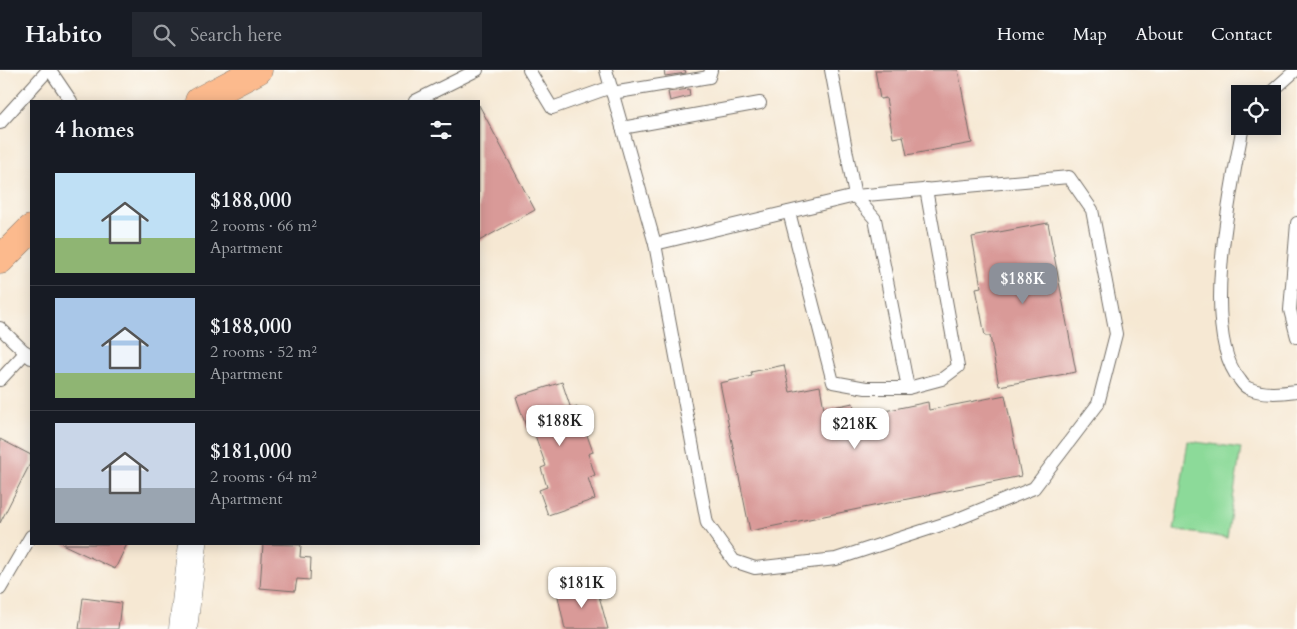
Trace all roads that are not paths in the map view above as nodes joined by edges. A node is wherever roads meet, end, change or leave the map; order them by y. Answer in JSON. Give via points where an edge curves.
{"nodes":[{"id":1,"x":49,"y":70,"type":"edge"},
{"id":2,"x":258,"y":70,"type":"edge"},
{"id":3,"x":477,"y":70,"type":"edge"},
{"id":4,"x":528,"y":70,"type":"edge"},
{"id":5,"x":606,"y":70,"type":"edge"},
{"id":6,"x":710,"y":70,"type":"edge"},
{"id":7,"x":831,"y":70,"type":"edge"},
{"id":8,"x":1296,"y":70,"type":"edge"},
{"id":9,"x":233,"y":85,"type":"edge"},
{"id":10,"x":1279,"y":85,"type":"edge"},
{"id":11,"x":612,"y":90,"type":"junction"},
{"id":12,"x":71,"y":100,"type":"edge"},
{"id":13,"x":201,"y":100,"type":"edge"},
{"id":14,"x":417,"y":100,"type":"edge"},
{"id":15,"x":760,"y":103,"type":"dead end"},
{"id":16,"x":0,"y":123,"type":"edge"},
{"id":17,"x":622,"y":128,"type":"junction"},
{"id":18,"x":1241,"y":135,"type":"edge"},
{"id":19,"x":926,"y":189,"type":"junction"},
{"id":20,"x":855,"y":196,"type":"junction"},
{"id":21,"x":789,"y":212,"type":"junction"},
{"id":22,"x":1297,"y":223,"type":"edge"},
{"id":23,"x":30,"y":230,"type":"edge"},
{"id":24,"x":655,"y":244,"type":"junction"},
{"id":25,"x":0,"y":260,"type":"edge"},
{"id":26,"x":0,"y":328,"type":"edge"},
{"id":27,"x":1297,"y":337,"type":"edge"},
{"id":28,"x":28,"y":355,"type":"edge"},
{"id":29,"x":0,"y":380,"type":"edge"},
{"id":30,"x":908,"y":388,"type":"junction"},
{"id":31,"x":1297,"y":391,"type":"edge"},
{"id":32,"x":30,"y":538,"type":"edge"},
{"id":33,"x":193,"y":545,"type":"edge"},
{"id":34,"x":0,"y":589,"type":"edge"},
{"id":35,"x":183,"y":629,"type":"edge"}],
"edges":[{"from":1,"to":12,"type":"lane"},
{"from":1,"to":16,"type":"lane"},
{"from":2,"to":9,"type":"main road"},
{"from":3,"to":14,"type":"lane"},
{"from":4,"to":11,"type":"lane","via":[[552,108]]},
{"from":5,"to":11,"type":"lane"},
{"from":6,"to":11,"type":"lane","via":[[709,77]]},
{"from":7,"to":20,"type":"lane"},
{"from":8,"to":10,"type":"lane"},
{"from":9,"to":13,"type":"main road"},
{"from":11,"to":17,"type":"lane"},
{"from":15,"to":17,"type":"lane"},
{"from":17,"to":24,"type":"lane"},
{"from":18,"to":31,"type":"lane","via":[[1230,193],[1220,285],[1223,348],[1234,373],[1247,388],[1273,393]]},
{"from":19,"to":20,"type":"lane"},
{"from":19,"to":24,"type":"lane","via":[[1069,177],[1092,210],[1116,334],[1098,404],[1034,488],[953,521],[836,559],[755,568],[734,561],[707,523]]},
{"from":19,"to":30,"type":"lane","via":[[958,368],[942,379]]},
{"from":20,"to":21,"type":"lane"},
{"from":20,"to":30,"type":"lane","via":[[875,219]]},
{"from":21,"to":24,"type":"lane"},
{"from":21,"to":30,"type":"lane","via":[[833,382],[866,388]]},
{"from":22,"to":27,"type":"lane","via":[[1290,310]]},
{"from":23,"to":25,"type":"main road"},
{"from":26,"to":28,"type":"lane"},
{"from":28,"to":29,"type":"lane"},
{"from":32,"to":34,"type":"lane"},
{"from":33,"to":35,"type":"street"}]}
